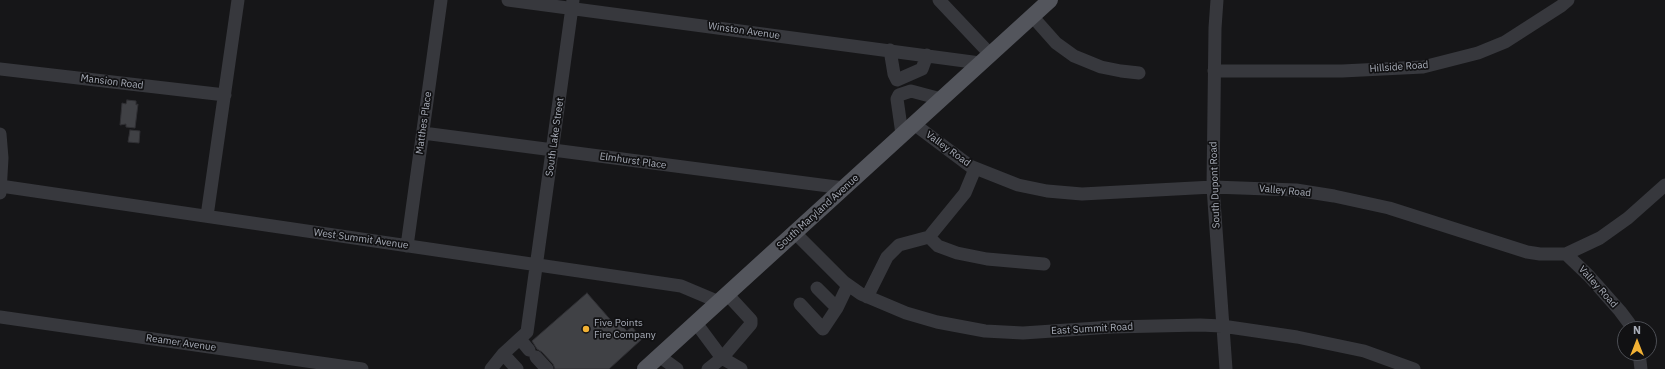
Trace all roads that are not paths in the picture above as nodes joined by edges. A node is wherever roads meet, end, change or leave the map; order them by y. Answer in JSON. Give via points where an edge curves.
{"nodes":[{"id":1,"x":238,"y":0,"type":"edge"},
{"id":2,"x":441,"y":0,"type":"edge"},
{"id":3,"x":508,"y":0,"type":"edge"},
{"id":4,"x":939,"y":0,"type":"edge"},
{"id":5,"x":1050,"y":0,"type":"edge"},
{"id":6,"x":1217,"y":0,"type":"edge"},
{"id":7,"x":1568,"y":0,"type":"edge"},
{"id":8,"x":572,"y":4,"type":"edge"},
{"id":9,"x":1032,"y":16,"type":"junction"},
{"id":10,"x":890,"y":50,"type":"junction"},
{"id":11,"x":927,"y":55,"type":"junction"},
{"id":12,"x":985,"y":58,"type":"junction"},
{"id":13,"x":0,"y":69,"type":"edge"},
{"id":14,"x":1214,"y":71,"type":"junction"},
{"id":15,"x":1139,"y":73,"type":"dead end"},
{"id":16,"x":897,"y":80,"type":"junction"},
{"id":17,"x":225,"y":95,"type":"junction"},
{"id":18,"x":899,"y":95,"type":"junction"},
{"id":19,"x":941,"y":99,"type":"junction"},
{"id":20,"x":908,"y":129,"type":"junction"},
{"id":21,"x":423,"y":133,"type":"junction"},
{"id":22,"x":0,"y":134,"type":"edge"},
{"id":23,"x":553,"y":150,"type":"junction"},
{"id":24,"x":976,"y":169,"type":"junction"},
{"id":25,"x":1665,"y":185,"type":"edge"},
{"id":26,"x":1213,"y":187,"type":"junction"},
{"id":27,"x":0,"y":188,"type":"edge"},
{"id":28,"x":844,"y":188,"type":"junction"},
{"id":29,"x":207,"y":216,"type":"junction"},
{"id":30,"x":795,"y":233,"type":"junction"},
{"id":31,"x":929,"y":237,"type":"junction"},
{"id":32,"x":407,"y":246,"type":"junction"},
{"id":33,"x":1566,"y":254,"type":"junction"},
{"id":34,"x":1044,"y":264,"type":"dead end"},
{"id":35,"x":538,"y":265,"type":"junction"},
{"id":36,"x":848,"y":286,"type":"junction"},
{"id":37,"x":817,"y":288,"type":"dead end"},
{"id":38,"x":866,"y":297,"type":"junction"},
{"id":39,"x":723,"y":298,"type":"junction"},
{"id":40,"x":800,"y":304,"type":"dead end"},
{"id":41,"x":837,"y":308,"type":"junction"},
{"id":42,"x":0,"y":317,"type":"edge"},
{"id":43,"x":1628,"y":321,"type":"edge"},
{"id":44,"x":696,"y":323,"type":"junction"},
{"id":45,"x":1222,"y":326,"type":"junction"},
{"id":46,"x":520,"y":339,"type":"junction"},
{"id":47,"x":503,"y":354,"type":"junction"},
{"id":48,"x":660,"y":356,"type":"junction"},
{"id":49,"x":722,"y":358,"type":"junction"},
{"id":50,"x":362,"y":369,"type":"edge"},
{"id":51,"x":491,"y":369,"type":"edge"},
{"id":52,"x":517,"y":369,"type":"edge"},
{"id":53,"x":547,"y":369,"type":"edge"},
{"id":54,"x":645,"y":369,"type":"edge"},
{"id":55,"x":677,"y":369,"type":"edge"},
{"id":56,"x":708,"y":369,"type":"edge"},
{"id":57,"x":741,"y":369,"type":"edge"},
{"id":58,"x":1226,"y":369,"type":"edge"},
{"id":59,"x":1414,"y":369,"type":"edge"}],
"edges":[{"from":1,"to":17,"type":"street"},
{"from":2,"to":21,"type":"street","name":"Matthes Place"},
{"from":3,"to":8,"type":"street","name":"Winston Avenue"},
{"from":4,"to":12,"type":"street"},
{"from":5,"to":9,"type":"main road","name":"South Maryland Avenue"},
{"from":6,"to":14,"type":"street","name":"South Dupont Road"},
{"from":7,"to":14,"type":"street","name":"Hillside Road","via":[[1505,42],[1478,53],[1423,67],[1342,71]]},
{"from":8,"to":10,"type":"street","name":"Winston Avenue"},
{"from":8,"to":23,"type":"street","name":"South Lake Street"},
{"from":9,"to":12,"type":"main road","name":"South Maryland Avenue"},
{"from":9,"to":15,"type":"street","via":[[1056,43],[1074,56],[1101,67]]},
{"from":10,"to":11,"type":"street","name":"Winston Avenue"},
{"from":10,"to":16,"type":"street"},
{"from":11,"to":12,"type":"street","name":"Winston Avenue"},
{"from":11,"to":16,"type":"street","via":[[922,69]]},
{"from":12,"to":19,"type":"main road","name":"South Maryland Avenue"},
{"from":13,"to":17,"type":"street","name":"Mansion Road"},
{"from":14,"to":26,"type":"street","name":"South Dupont Road"},
{"from":16,"to":18,"type":"street"},
{"from":17,"to":29,"type":"street"},
{"from":18,"to":19,"type":"street","via":[[911,90]]},
{"from":18,"to":20,"type":"street","via":[[897,99]]},
{"from":19,"to":20,"type":"main road","name":"South Maryland Avenue"},
{"from":20,"to":24,"type":"street","name":"Valley Road"},
{"from":20,"to":28,"type":"main road","name":"South Maryland Avenue"},
{"from":21,"to":23,"type":"street","name":"Elmhurst Place"},
{"from":21,"to":32,"type":"street","name":"Matthes Place"},
{"from":22,"to":27,"type":"street"},
{"from":23,"to":28,"type":"street","name":"Elmhurst Place"},
{"from":23,"to":35,"type":"street","name":"South Lake Street"},
{"from":24,"to":26,"type":"street","name":"Valley Road","via":[[1018,185],[1082,194]]},
{"from":24,"to":31,"type":"street","via":[[965,193]]},
{"from":25,"to":33,"type":"street","via":[[1628,218],[1600,238]]},
{"from":26,"to":33,"type":"street","name":"Valley Road","via":[[1272,188],[1334,196],[1389,208],[1527,252]]},
{"from":26,"to":45,"type":"street","name":"South Dupont Road"},
{"from":27,"to":29,"type":"street","name":"West Summit Avenue"},
{"from":28,"to":30,"type":"main road","name":"South Maryland Avenue"},
{"from":29,"to":32,"type":"street","name":"West Summit Avenue"},
{"from":30,"to":36,"type":"street","name":"East Summit Road"},
{"from":30,"to":39,"type":"main road","name":"South Maryland Avenue"},
{"from":31,"to":34,"type":"street","via":[[938,246],[957,253],[987,259]]},
{"from":31,"to":38,"type":"street","via":[[899,245],[886,257]]},
{"from":32,"to":35,"type":"street","name":"West Summit Avenue"},
{"from":33,"to":43,"type":"street","name":"Valley Road","via":[[1589,276]]},
{"from":35,"to":39,"type":"street","name":"West Summit Avenue","via":[[681,286]]},
{"from":35,"to":46,"type":"street","name":"South Lake Street","via":[[527,332]]},
{"from":36,"to":38,"type":"street","name":"East Summit Road"},
{"from":36,"to":41,"type":"street"},
{"from":37,"to":41,"type":"street"},
{"from":38,"to":45,"type":"street","name":"East Summit Road","via":[[937,322],[985,331],[1024,333],[1112,327],[1200,324]]},
{"from":39,"to":44,"type":"main road","name":"South Maryland Avenue"},
{"from":39,"to":49,"type":"street","via":[[751,320],[751,324]]},
{"from":40,"to":41,"type":"street","via":[[823,329]]},
{"from":42,"to":50,"type":"street","name":"Reamer Avenue"},
{"from":44,"to":48,"type":"main road","name":"South Maryland Avenue"},
{"from":44,"to":49,"type":"street"},
{"from":45,"to":58,"type":"street","name":"South Dupont Road"},
{"from":45,"to":59,"type":"street","name":"East Summit Road","via":[[1364,351]]},
{"from":46,"to":47,"type":"street"},
{"from":46,"to":53,"type":"street"},
{"from":47,"to":51,"type":"street"},
{"from":47,"to":52,"type":"street"},
{"from":48,"to":54,"type":"main road","name":"South Maryland Avenue"},
{"from":48,"to":55,"type":"street"},
{"from":49,"to":56,"type":"street"},
{"from":49,"to":57,"type":"street"}]}
